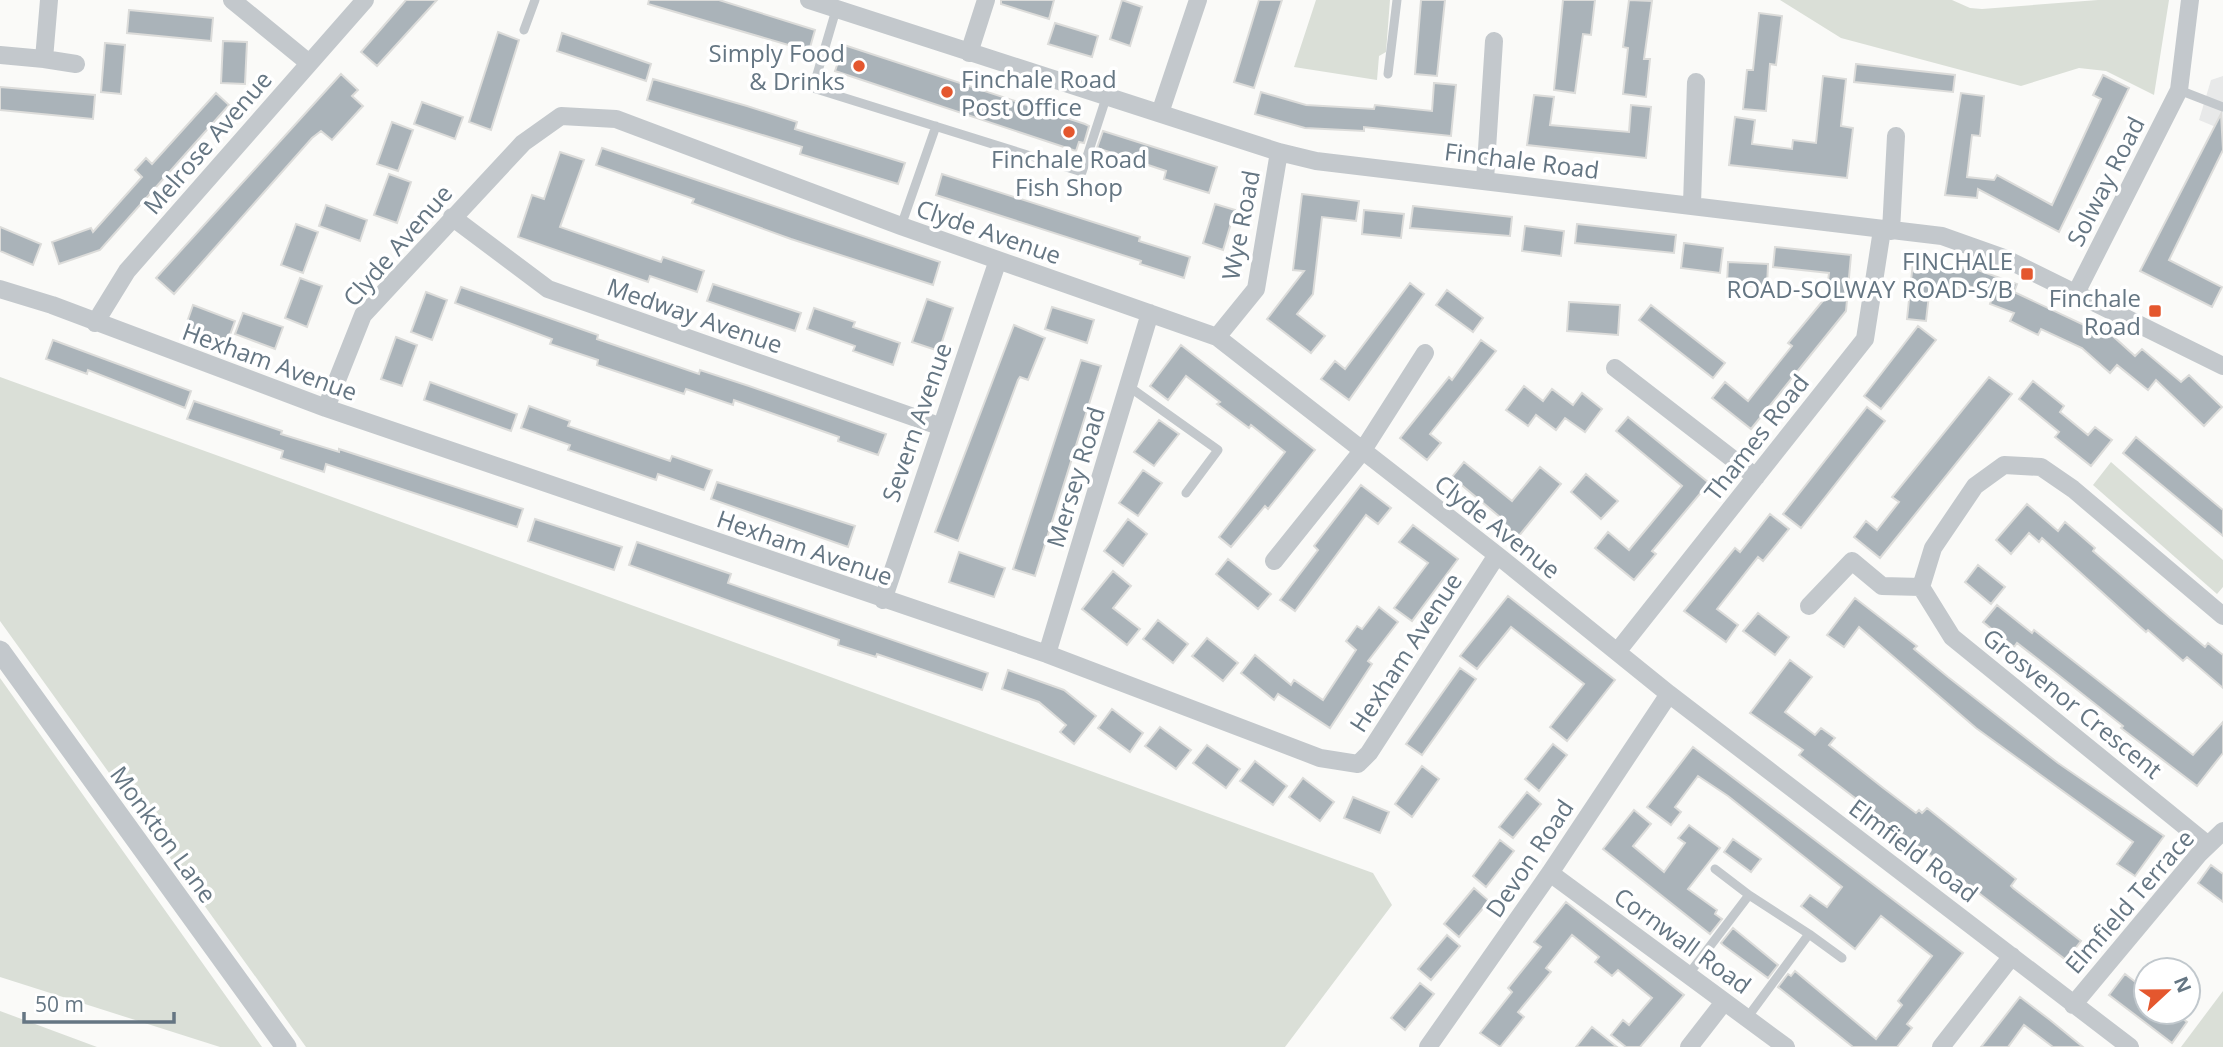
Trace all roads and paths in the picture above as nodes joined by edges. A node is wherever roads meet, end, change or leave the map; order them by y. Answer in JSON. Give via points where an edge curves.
{"nodes":[{"id":1,"x":49,"y":0,"type":"edge"},
{"id":2,"x":232,"y":0,"type":"edge"},
{"id":3,"x":365,"y":0,"type":"edge"},
{"id":4,"x":535,"y":0,"type":"edge"},
{"id":5,"x":809,"y":0,"type":"edge"},
{"id":6,"x":986,"y":0,"type":"edge"},
{"id":7,"x":1198,"y":0,"type":"edge"},
{"id":8,"x":1397,"y":0,"type":"edge"},
{"id":9,"x":2190,"y":0,"type":"edge"},
{"id":10,"x":836,"y":10,"type":"junction"},
{"id":11,"x":524,"y":30,"type":"dead end"},
{"id":12,"x":1494,"y":41,"type":"dead end"},
{"id":13,"x":969,"y":53,"type":"junction"},
{"id":14,"x":0,"y":55,"type":"edge"},
{"id":15,"x":44,"y":59,"type":"junction"},
{"id":16,"x":309,"y":63,"type":"junction"},
{"id":17,"x":76,"y":64,"type":"dead end"},
{"id":18,"x":1388,"y":74,"type":"dead end"},
{"id":19,"x":1696,"y":82,"type":"dead end"},
{"id":20,"x":2179,"y":90,"type":"junction"},
{"id":21,"x":1107,"y":95,"type":"junction"},
{"id":22,"x":2223,"y":107,"type":"edge"},
{"id":23,"x":1160,"y":113,"type":"junction"},
{"id":24,"x":936,"y":126,"type":"junction"},
{"id":25,"x":1896,"y":136,"type":"dead end"},
{"id":26,"x":1279,"y":152,"type":"junction"},
{"id":27,"x":1485,"y":180,"type":"junction"},
{"id":28,"x":1692,"y":204,"type":"junction"},
{"id":29,"x":452,"y":217,"type":"junction"},
{"id":30,"x":901,"y":226,"type":"junction"},
{"id":31,"x":1887,"y":230,"type":"junction"},
{"id":32,"x":998,"y":260,"type":"junction"},
{"id":33,"x":0,"y":289,"type":"edge"},
{"id":34,"x":2076,"y":293,"type":"junction"},
{"id":35,"x":1150,"y":313,"type":"junction"},
{"id":36,"x":96,"y":323,"type":"junction"},
{"id":37,"x":1217,"y":337,"type":"junction"},
{"id":38,"x":1425,"y":353,"type":"dead end"},
{"id":39,"x":2223,"y":366,"type":"edge"},
{"id":40,"x":1615,"y":368,"type":"dead end"},
{"id":41,"x":1128,"y":386,"type":"junction"},
{"id":42,"x":326,"y":408,"type":"junction"},
{"id":43,"x":939,"y":426,"type":"junction"},
{"id":44,"x":1363,"y":450,"type":"junction"},
{"id":45,"x":1756,"y":477,"type":"junction"},
{"id":46,"x":1186,"y":493,"type":"dead end"},
{"id":47,"x":1497,"y":555,"type":"junction"},
{"id":48,"x":1274,"y":561,"type":"dead end"},
{"id":49,"x":1921,"y":587,"type":"junction"},
{"id":50,"x":883,"y":600,"type":"junction"},
{"id":51,"x":1809,"y":606,"type":"dead end"},
{"id":52,"x":2223,"y":616,"type":"edge"},
{"id":53,"x":0,"y":651,"type":"edge"},
{"id":54,"x":1617,"y":652,"type":"junction"},
{"id":55,"x":1047,"y":654,"type":"junction"},
{"id":56,"x":1669,"y":694,"type":"junction"},
{"id":57,"x":2223,"y":831,"type":"edge"},
{"id":58,"x":2208,"y":845,"type":"junction"},
{"id":59,"x":1715,"y":869,"type":"dead end"},
{"id":60,"x":1550,"y":873,"type":"junction"},
{"id":61,"x":1749,"y":895,"type":"junction"},
{"id":62,"x":1809,"y":934,"type":"junction"},
{"id":63,"x":2012,"y":956,"type":"junction"},
{"id":64,"x":1842,"y":958,"type":"dead end"},
{"id":65,"x":1688,"y":975,"type":"junction"},
{"id":66,"x":1724,"y":1002,"type":"junction"},
{"id":67,"x":2073,"y":1005,"type":"junction"},
{"id":68,"x":1747,"y":1018,"type":"junction"},
{"id":69,"x":286,"y":1047,"type":"edge"},
{"id":70,"x":1428,"y":1047,"type":"edge"},
{"id":71,"x":1689,"y":1047,"type":"edge"},
{"id":72,"x":1786,"y":1047,"type":"edge"},
{"id":73,"x":1941,"y":1047,"type":"edge"},
{"id":74,"x":2130,"y":1047,"type":"edge"}],
"edges":[{"from":1,"to":15,"type":"street"},
{"from":2,"to":16,"type":"street"},
{"from":3,"to":16,"type":"street","name":"Melrose Avenue"},
{"from":4,"to":11,"type":"lane"},
{"from":5,"to":10,"type":"street","name":"Finchale Road"},
{"from":6,"to":13,"type":"street"},
{"from":7,"to":23,"type":"street"},
{"from":8,"to":18,"type":"lane"},
{"from":9,"to":20,"type":"street","name":"Solway Road"},
{"from":10,"to":13,"type":"street","name":"Finchale Road"},
{"from":10,"to":24,"type":"lane","via":[[813,88]]},
{"from":12,"to":27,"type":"street"},
{"from":13,"to":21,"type":"street","name":"Finchale Road"},
{"from":14,"to":15,"type":"street"},
{"from":15,"to":17,"type":"street"},
{"from":16,"to":36,"type":"street","name":"Melrose Avenue","via":[[127,271]]},
{"from":19,"to":28,"type":"street"},
{"from":20,"to":22,"type":"lane"},
{"from":20,"to":34,"type":"street","name":"Solway Road"},
{"from":21,"to":23,"type":"street","name":"Finchale Road"},
{"from":21,"to":24,"type":"lane","via":[[1082,172]]},
{"from":23,"to":26,"type":"street","name":"Finchale Road"},
{"from":24,"to":30,"type":"lane"},
{"from":25,"to":31,"type":"street","name":"Thames Road"},
{"from":26,"to":27,"type":"street","name":"Finchale Road"},
{"from":26,"to":37,"type":"street","name":"Wye Road","via":[[1256,289]]},
{"from":27,"to":28,"type":"street","name":"Finchale Road"},
{"from":28,"to":31,"type":"street","name":"Finchale Road"},
{"from":29,"to":30,"type":"street","name":"Clyde Avenue","via":[[523,143],[561,116],[616,119]]},
{"from":29,"to":42,"type":"street","name":"Clyde Avenue","via":[[363,315]]},
{"from":29,"to":43,"type":"street","name":"Medway Avenue","via":[[548,289]]},
{"from":30,"to":32,"type":"street","name":"Clyde Avenue"},
{"from":31,"to":34,"type":"street","name":"Finchale Road","via":[[1942,236],[2004,258]]},
{"from":31,"to":45,"type":"street","name":"Thames Road","via":[[1866,339]]},
{"from":32,"to":35,"type":"street","name":"Clyde Avenue"},
{"from":32,"to":43,"type":"street","name":"Severn Avenue"},
{"from":33,"to":36,"type":"street","name":"Hexham Avenue"},
{"from":34,"to":39,"type":"street","name":"Finchale Road"},
{"from":35,"to":37,"type":"street","name":"Clyde Avenue"},
{"from":35,"to":41,"type":"street","name":"Mersey Road"},
{"from":36,"to":42,"type":"street","name":"Hexham Avenue"},
{"from":37,"to":44,"type":"street","name":"Clyde Avenue"},
{"from":38,"to":44,"type":"street"},
{"from":40,"to":45,"type":"street"},
{"from":41,"to":46,"type":"lane","via":[[1218,450]]},
{"from":41,"to":55,"type":"street","name":"Mersey Road"},
{"from":42,"to":50,"type":"street","name":"Hexham Avenue"},
{"from":43,"to":50,"type":"street","name":"Severn Avenue"},
{"from":44,"to":47,"type":"street","name":"Clyde Avenue"},
{"from":44,"to":48,"type":"street"},
{"from":45,"to":54,"type":"street","name":"Thames Road"},
{"from":47,"to":54,"type":"street","name":"Clyde Avenue"},
{"from":47,"to":55,"type":"street","name":"Hexham Avenue","via":[[1358,764],[1320,758]]},
{"from":49,"to":51,"type":"street","via":[[1882,586],[1852,561]]},
{"from":49,"to":52,"type":"street","via":[[1933,548],[1975,486],[2004,466],[2041,467]]},
{"from":49,"to":58,"type":"street","name":"Grosvenor Crescent","via":[[1952,637]]},
{"from":50,"to":55,"type":"street","name":"Hexham Avenue"},
{"from":53,"to":69,"type":"street","name":"Monkton Lane"},
{"from":54,"to":56,"type":"street","name":"Clyde Avenue"},
{"from":56,"to":60,"type":"street","name":"Devon Road"},
{"from":56,"to":63,"type":"street","name":"Elmfield Road"},
{"from":57,"to":58,"type":"street","name":"Elmfield Terrace"},
{"from":58,"to":67,"type":"street","name":"Elmfield Terrace"},
{"from":59,"to":61,"type":"lane"},
{"from":60,"to":65,"type":"street","name":"Cornwall Road"},
{"from":60,"to":70,"type":"street","name":"Devon Road"},
{"from":61,"to":62,"type":"lane"},
{"from":61,"to":65,"type":"lane"},
{"from":62,"to":64,"type":"lane"},
{"from":62,"to":68,"type":"lane"},
{"from":63,"to":67,"type":"street","name":"Elmfield Road"},
{"from":63,"to":73,"type":"street"},
{"from":65,"to":66,"type":"street","name":"Cornwall Road"},
{"from":66,"to":68,"type":"street","name":"Cornwall Road"},
{"from":66,"to":71,"type":"street"},
{"from":67,"to":74,"type":"street","name":"Elmfield Road"},
{"from":68,"to":72,"type":"street","name":"Cornwall Road"}]}
